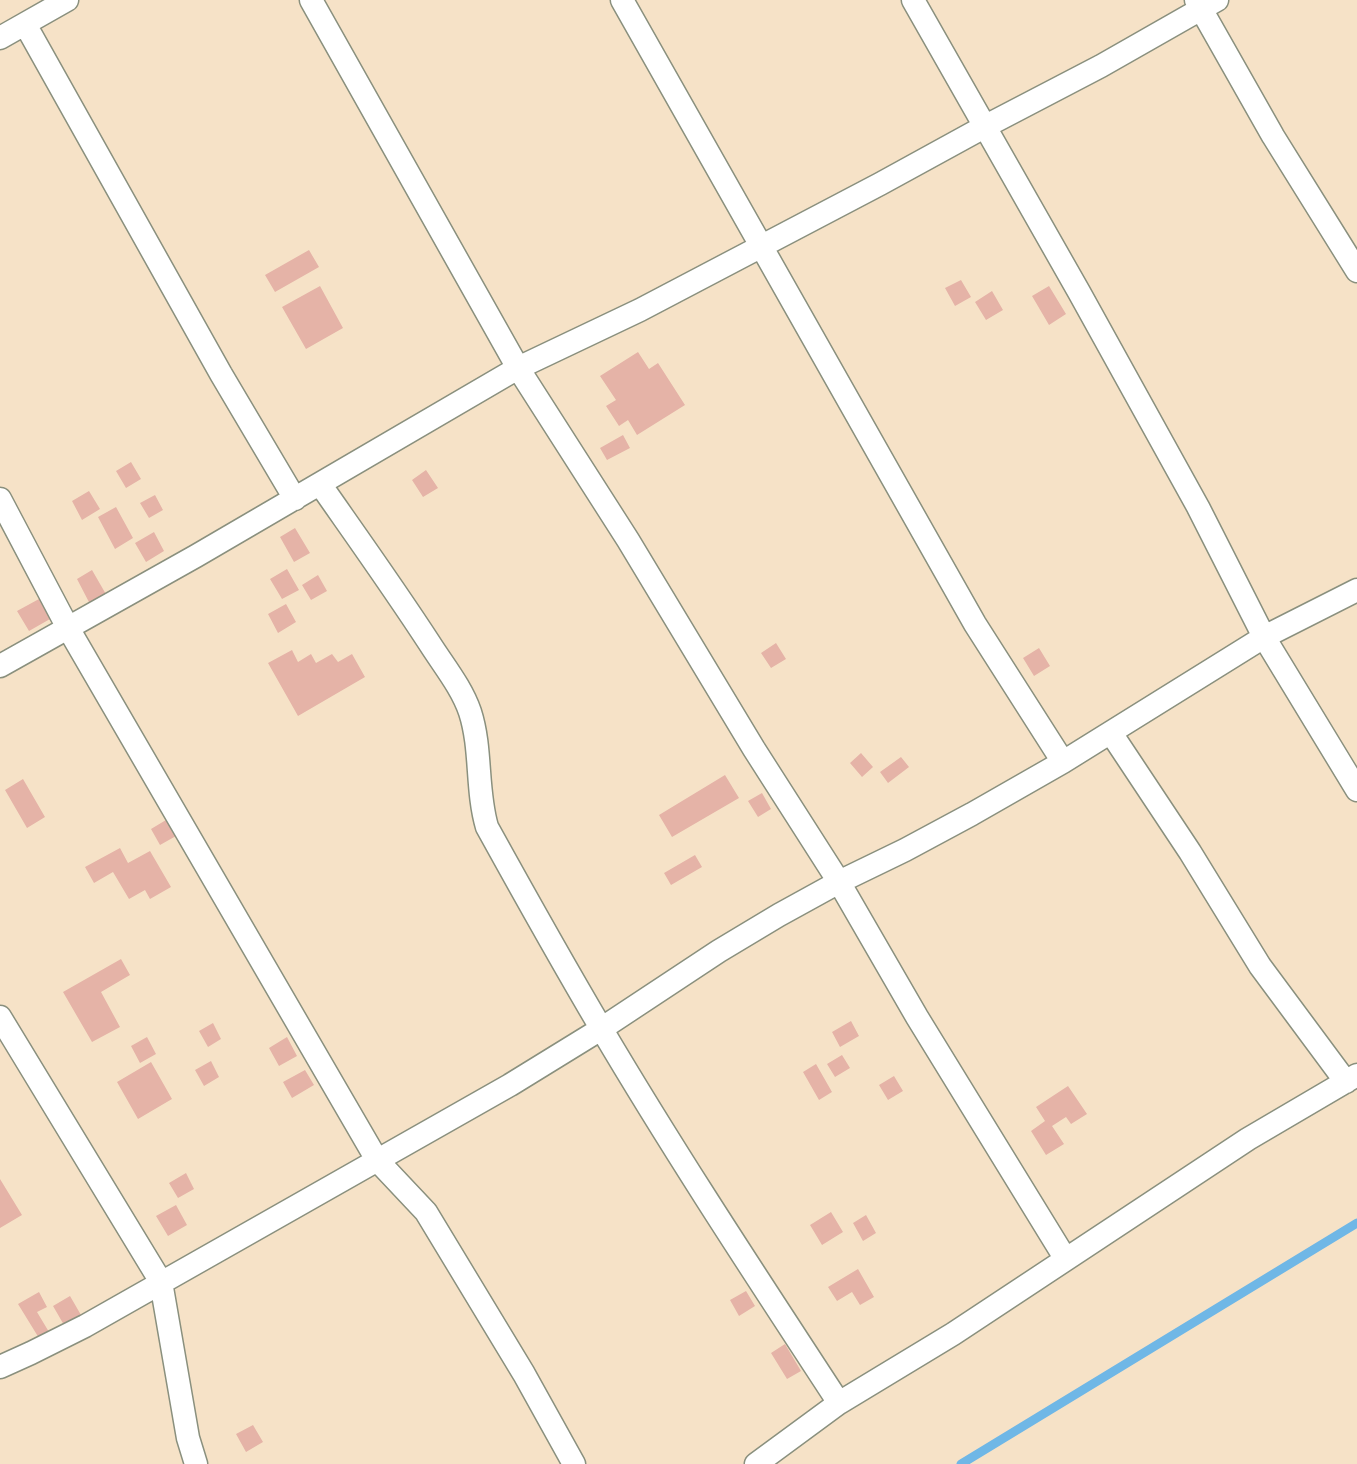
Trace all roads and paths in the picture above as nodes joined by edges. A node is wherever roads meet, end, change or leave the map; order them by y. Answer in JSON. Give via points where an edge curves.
{"nodes":[{"id":1,"x":67,"y":0,"type":"edge"},
{"id":2,"x":311,"y":0,"type":"edge"},
{"id":3,"x":622,"y":0,"type":"edge"},
{"id":4,"x":913,"y":0,"type":"edge"},
{"id":5,"x":1204,"y":3,"type":"edge"},
{"id":6,"x":25,"y":24,"type":"junction"},
{"id":7,"x":0,"y":38,"type":"edge"},
{"id":8,"x":984,"y":127,"type":"junction"},
{"id":9,"x":760,"y":246,"type":"junction"},
{"id":10,"x":1357,"y":271,"type":"edge"},
{"id":11,"x":518,"y":368,"type":"junction"},
{"id":12,"x":320,"y":484,"type":"junction"},
{"id":13,"x":0,"y":499,"type":"edge"},
{"id":14,"x":295,"y":499,"type":"junction"},
{"id":15,"x":1357,"y":590,"type":"edge"},
{"id":16,"x":68,"y":628,"type":"junction"},
{"id":17,"x":1264,"y":637,"type":"junction"},
{"id":18,"x":0,"y":666,"type":"edge"},
{"id":19,"x":1111,"y":733,"type":"junction"},
{"id":20,"x":1063,"y":762,"type":"junction"},
{"id":21,"x":1357,"y":790,"type":"edge"},
{"id":22,"x":839,"y":882,"type":"junction"},
{"id":23,"x":0,"y":1017,"type":"edge"},
{"id":24,"x":601,"y":1029,"type":"junction"},
{"id":25,"x":1351,"y":1079,"type":"edge"},
{"id":26,"x":377,"y":1160,"type":"junction"},
{"id":27,"x":1065,"y":1258,"type":"junction"},
{"id":28,"x":161,"y":1282,"type":"junction"},
{"id":29,"x":0,"y":1367,"type":"edge"},
{"id":30,"x":839,"y":1403,"type":"junction"},
{"id":31,"x":196,"y":1464,"type":"edge"},
{"id":32,"x":574,"y":1464,"type":"edge"},
{"id":33,"x":756,"y":1464,"type":"edge"}],
"edges":[{"from":1,"to":6,"type":"street"},
{"from":2,"to":11,"type":"street"},
{"from":3,"to":9,"type":"street"},
{"from":4,"to":8,"type":"street"},
{"from":5,"to":8,"type":"street","via":[[1101,66]]},
{"from":5,"to":10,"type":"street","via":[[1273,136]]},
{"from":6,"to":7,"type":"street"},
{"from":6,"to":14,"type":"street"},
{"from":8,"to":9,"type":"street"},
{"from":8,"to":17,"type":"street"},
{"from":9,"to":11,"type":"street"},
{"from":9,"to":20,"type":"street","via":[[975,624]]},
{"from":11,"to":12,"type":"street"},
{"from":11,"to":22,"type":"street"},
{"from":12,"to":14,"type":"street"},
{"from":12,"to":24,"type":"street","via":[[462,694],[475,730],[487,827]]},
{"from":13,"to":16,"type":"street"},
{"from":14,"to":16,"type":"street"},
{"from":15,"to":17,"type":"street"},
{"from":16,"to":18,"type":"street"},
{"from":16,"to":26,"type":"street"},
{"from":17,"to":19,"type":"street"},
{"from":17,"to":21,"type":"street"},
{"from":19,"to":20,"type":"street"},
{"from":19,"to":25,"type":"street","via":[[1260,966]]},
{"from":20,"to":22,"type":"street"},
{"from":22,"to":24,"type":"street","via":[[719,951]]},
{"from":22,"to":27,"type":"street"},
{"from":23,"to":28,"type":"street"},
{"from":24,"to":26,"type":"street"},
{"from":24,"to":30,"type":"street"},
{"from":25,"to":27,"type":"street"},
{"from":26,"to":28,"type":"street"},
{"from":26,"to":32,"type":"street","via":[[426,1212]]},
{"from":27,"to":30,"type":"street"},
{"from":28,"to":29,"type":"street"},
{"from":28,"to":31,"type":"street"},
{"from":30,"to":33,"type":"street"}]}
